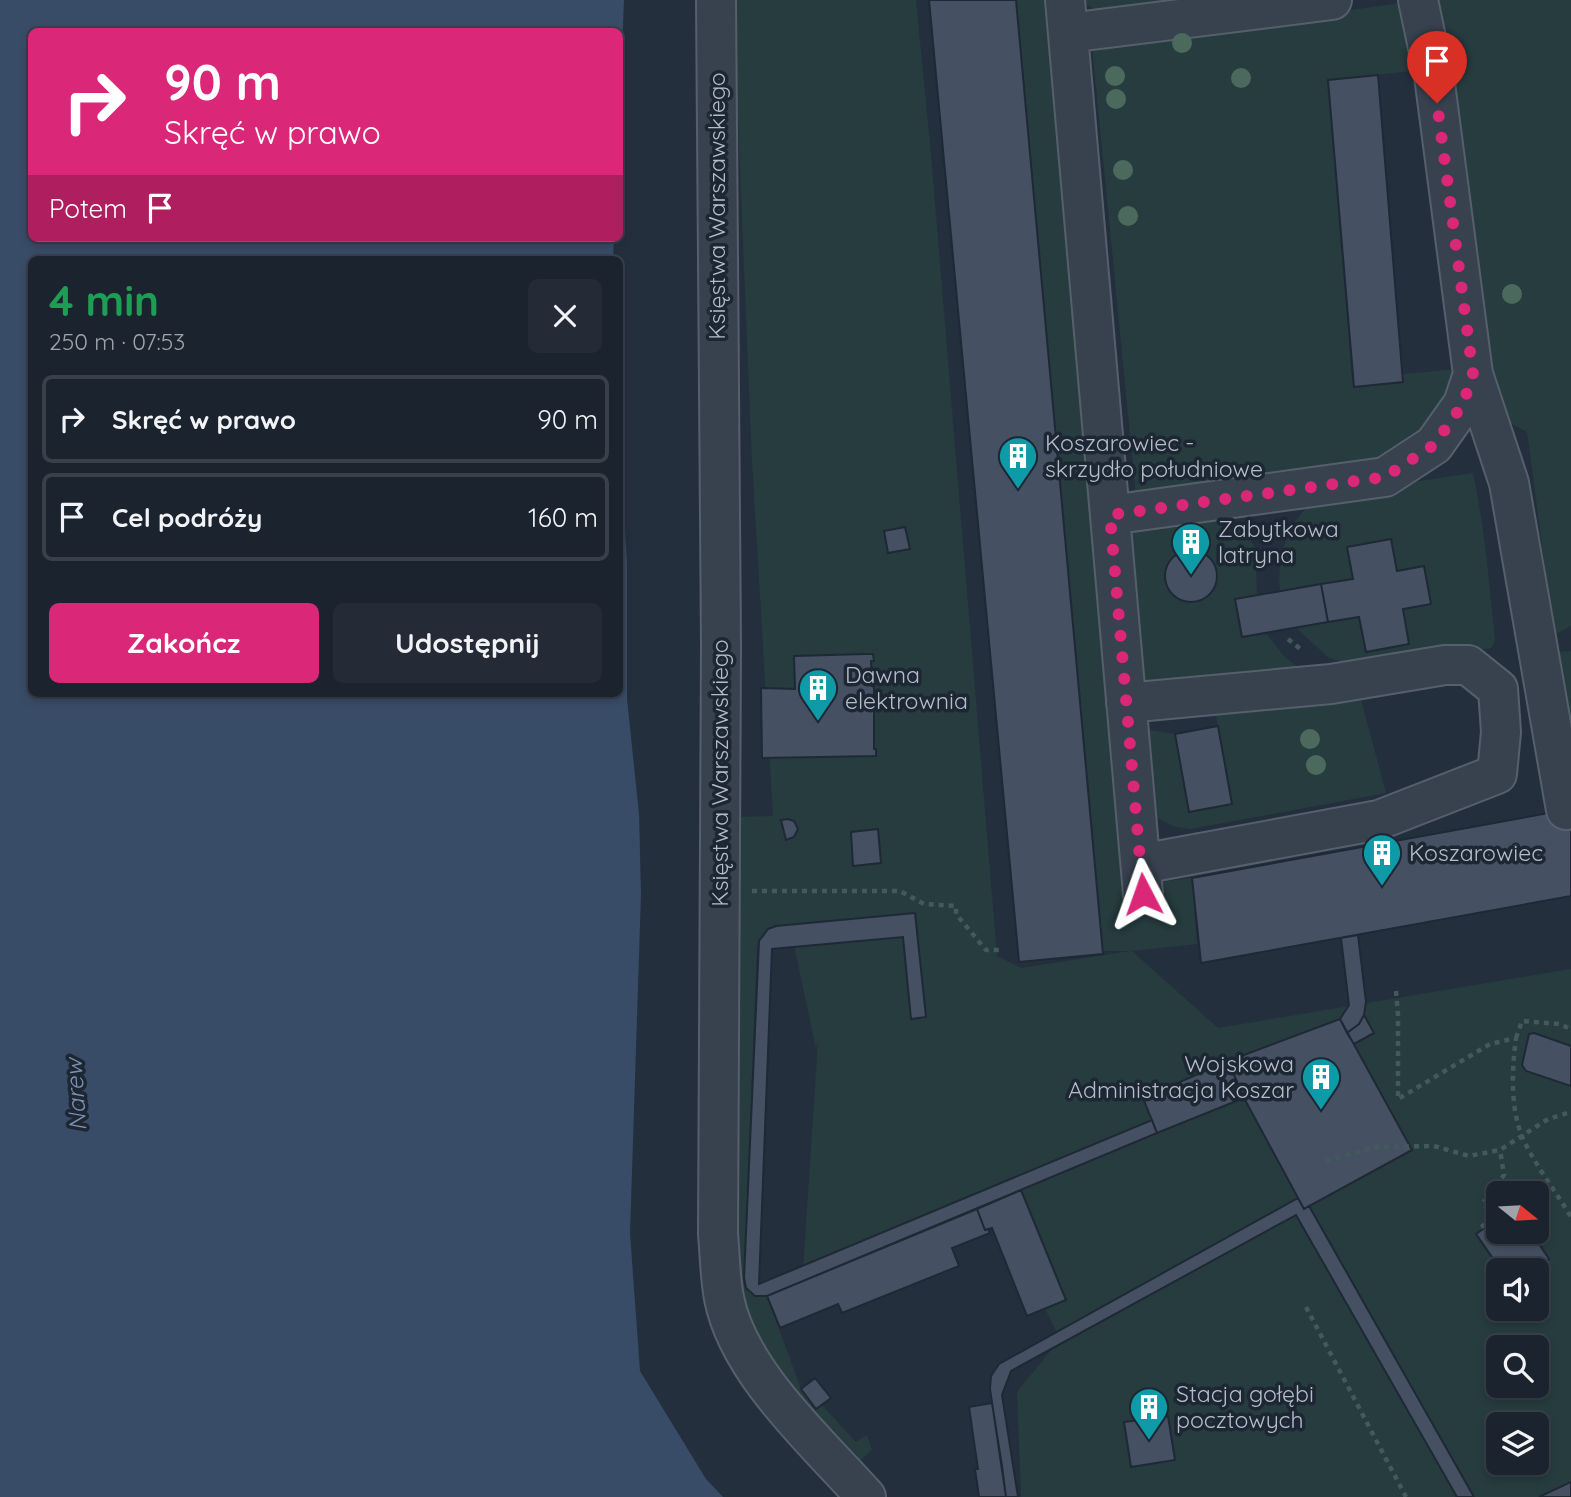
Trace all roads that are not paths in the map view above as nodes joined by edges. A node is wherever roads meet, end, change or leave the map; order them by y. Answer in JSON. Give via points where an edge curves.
{"nodes":[{"id":1,"x":716,"y":0,"type":"edge"},
{"id":2,"x":1332,"y":0,"type":"edge"},
{"id":3,"x":1418,"y":0,"type":"edge"},
{"id":4,"x":1067,"y":16,"type":"edge"},
{"id":5,"x":1473,"y":374,"type":"junction"},
{"id":6,"x":1110,"y":515,"type":"junction"},
{"id":7,"x":1126,"y":703,"type":"junction"},
{"id":8,"x":1566,"y":810,"type":"dead end"},
{"id":9,"x":866,"y":1497,"type":"edge"}],
"edges":[{"from":1,"to":9,"type":"street","name":"Księstwa Warszawskiego","via":[[721,632],[718,1234],[724,1300],[743,1350],[780,1403]]},
{"from":2,"to":4,"type":"street"},
{"from":3,"to":5,"type":"street","via":[[1433,76]]},
{"from":4,"to":6,"type":"street"},
{"from":5,"to":6,"type":"street","via":[[1463,404],[1434,445],[1385,477]]},
{"from":5,"to":8,"type":"street","via":[[1509,483]]},
{"from":6,"to":7,"type":"street"},
{"from":7,"to":7,"type":"street","via":[[1142,879],[1379,820],[1497,774],[1501,732],[1497,689],[1468,665],[1331,684]]}]}
